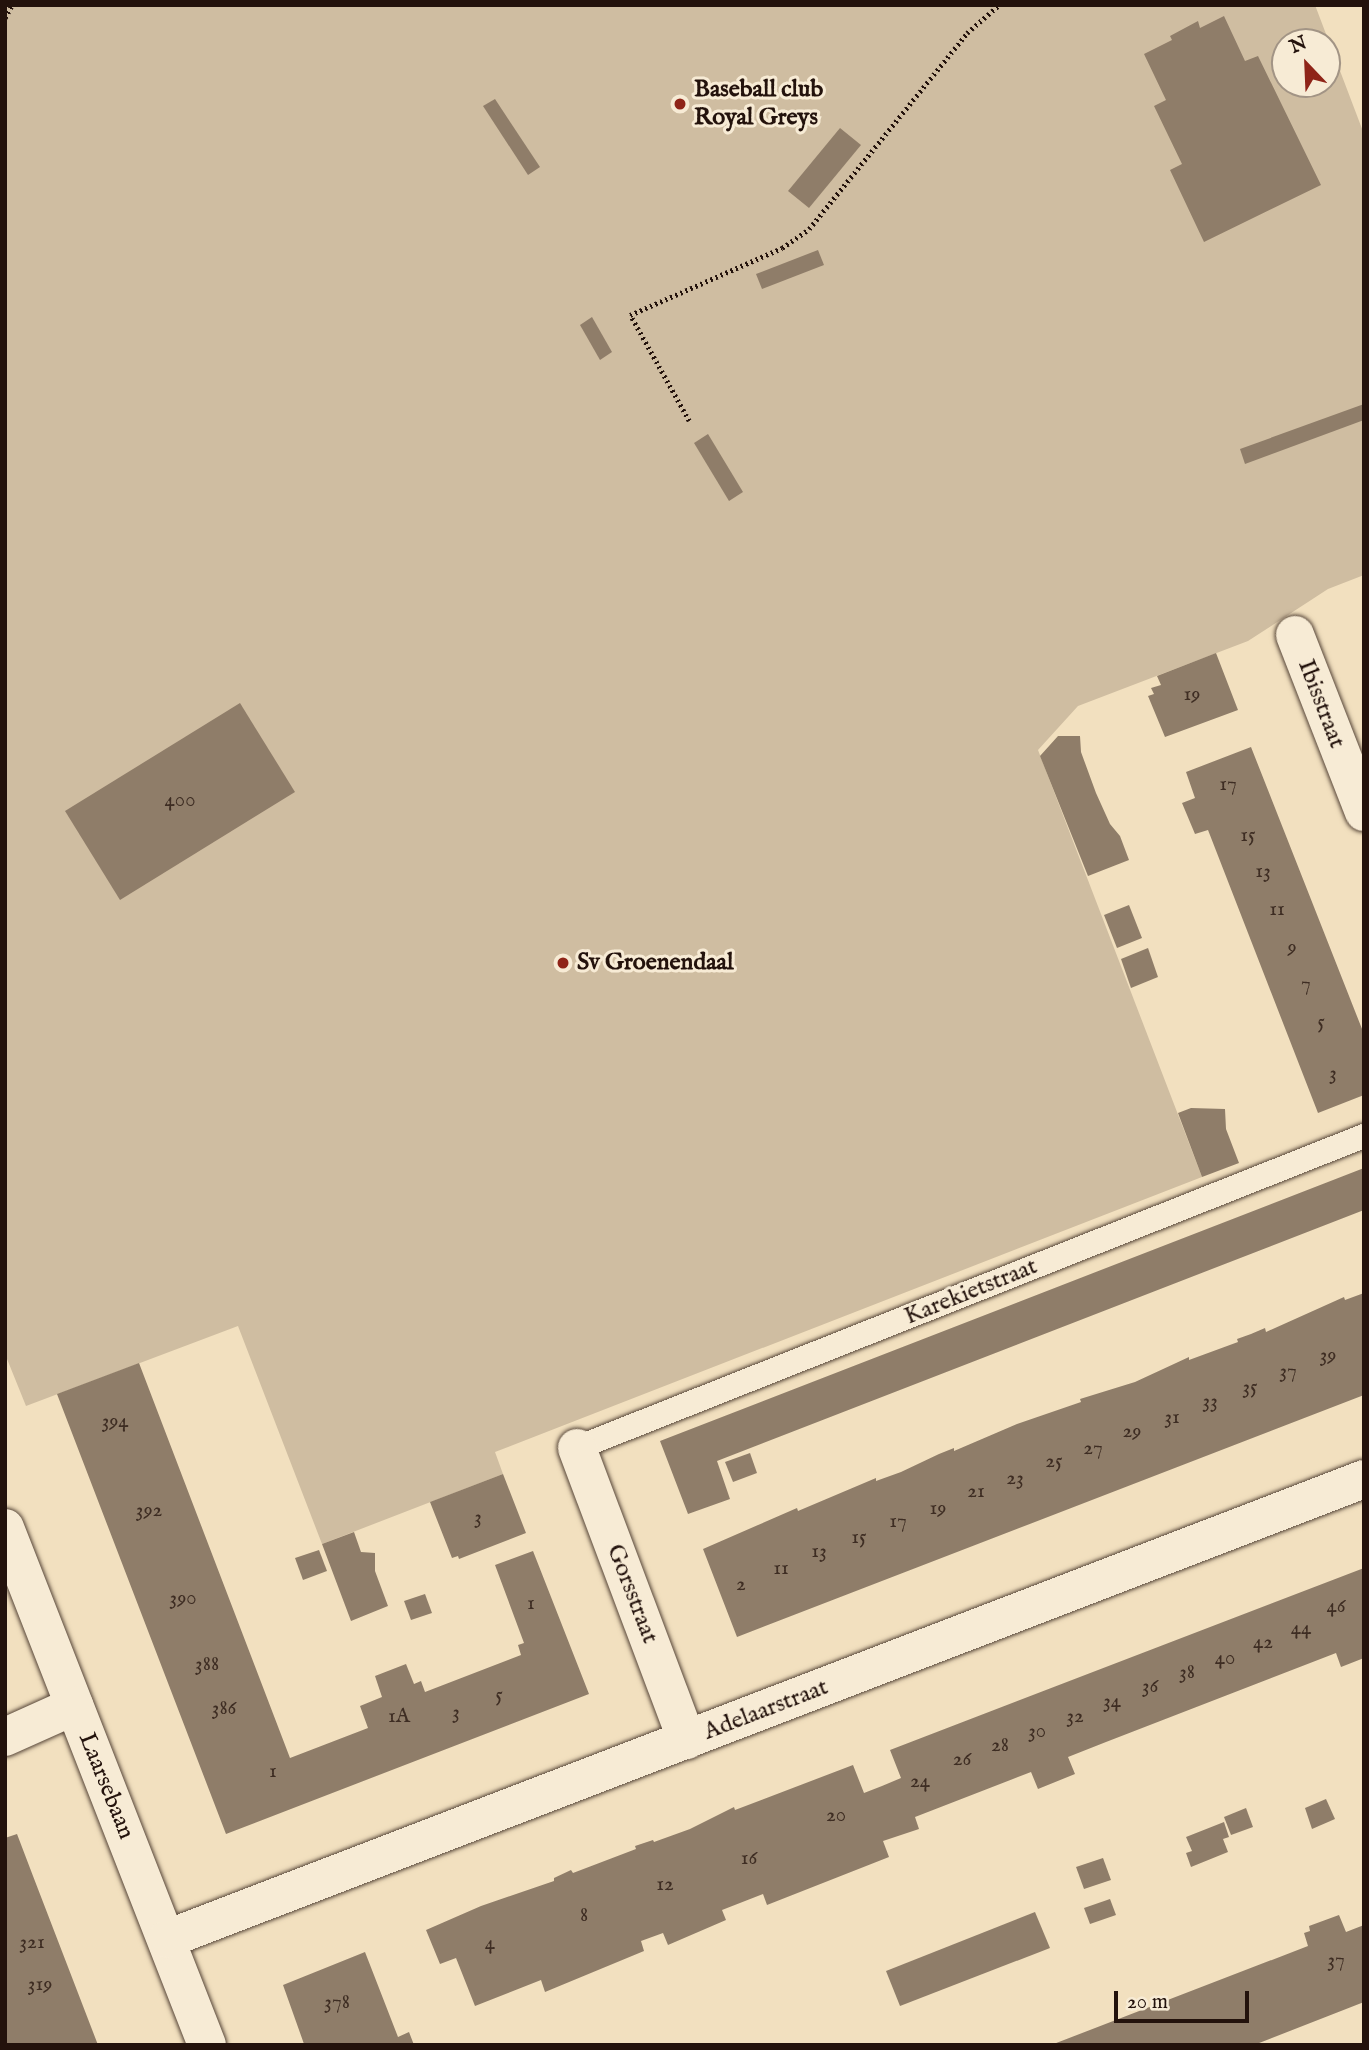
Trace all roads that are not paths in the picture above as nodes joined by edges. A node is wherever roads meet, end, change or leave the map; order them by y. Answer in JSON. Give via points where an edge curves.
{"nodes":[{"id":1,"x":1294,"y":635,"type":"dead end"},
{"id":2,"x":1364,"y":812,"type":"edge"},
{"id":3,"x":1364,"y":1136,"type":"edge"},
{"id":4,"x":578,"y":1448,"type":"joint"},
{"id":5,"x":1364,"y":1479,"type":"edge"},
{"id":6,"x":5,"y":1528,"type":"edge"},
{"id":7,"x":74,"y":1706,"type":"junction"},
{"id":8,"x":5,"y":1737,"type":"edge"},
{"id":9,"x":687,"y":1740,"type":"junction"},
{"id":10,"x":167,"y":1939,"type":"junction"},
{"id":11,"x":207,"y":2045,"type":"edge"}],
"edges":[{"from":1,"to":2,"type":"street","name":"Ibisstraat"},
{"from":3,"to":4,"type":"lane","name":"Karekietstraat"},
{"from":4,"to":9,"type":"street","name":"Gorsstraat"},
{"from":5,"to":9,"type":"street","name":"Adelaarstraat"},
{"from":6,"to":7,"type":"street","name":"Laarsebaan"},
{"from":7,"to":8,"type":"street"},
{"from":7,"to":10,"type":"street","name":"Laarsebaan"},
{"from":9,"to":10,"type":"street","name":"Adelaarstraat"},
{"from":10,"to":11,"type":"street","name":"Laarsebaan"}]}
